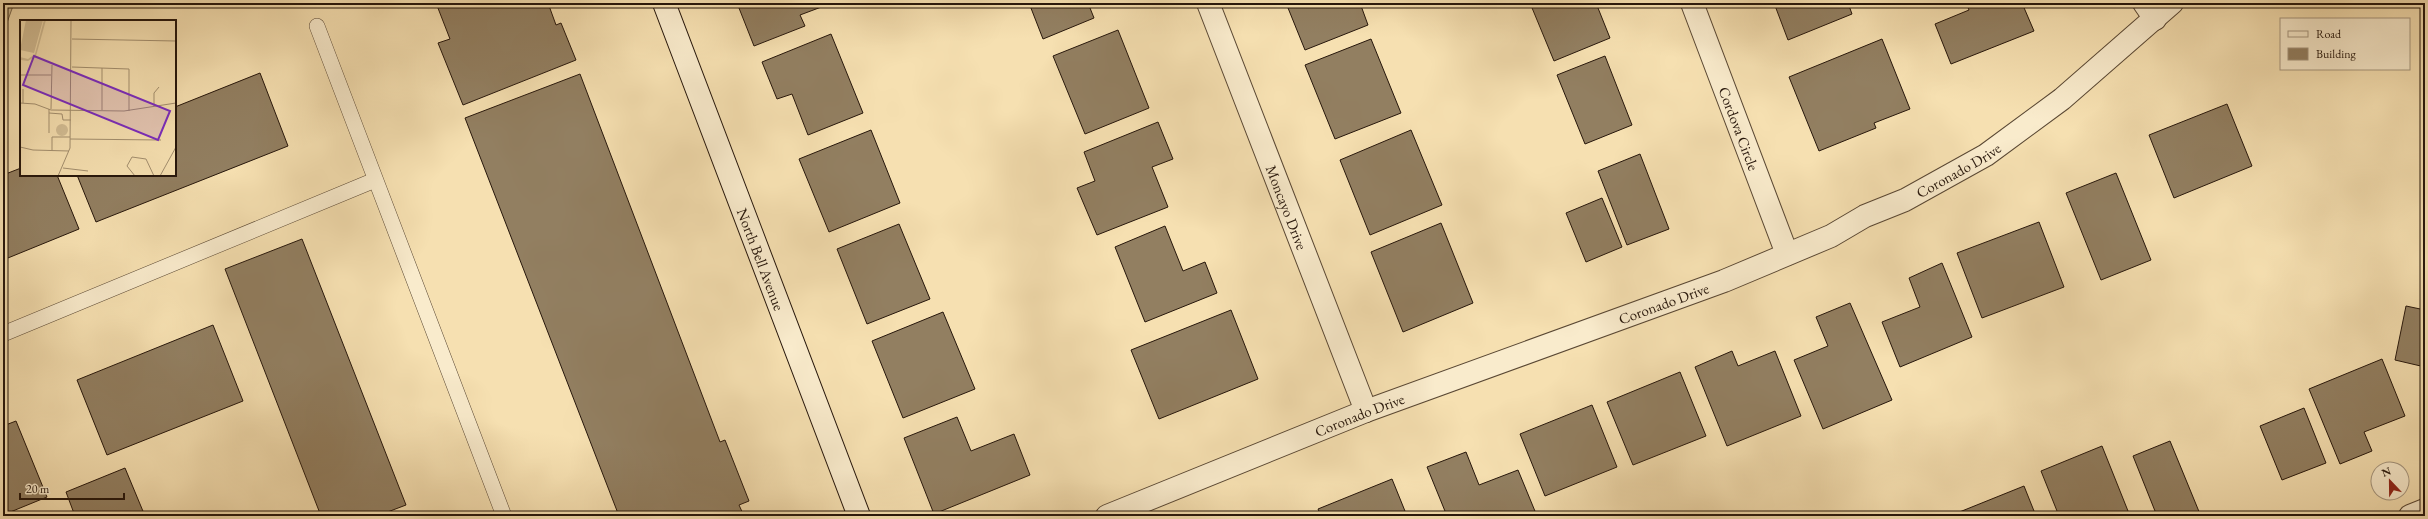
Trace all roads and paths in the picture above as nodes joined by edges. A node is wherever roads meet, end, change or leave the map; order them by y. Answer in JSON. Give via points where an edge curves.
{"nodes":[{"id":1,"x":664,"y":3,"type":"edge"},
{"id":2,"x":1208,"y":3,"type":"edge"},
{"id":3,"x":1692,"y":3,"type":"edge"},
{"id":4,"x":2172,"y":3,"type":"edge"},
{"id":5,"x":2149,"y":11,"type":"edge"},
{"id":6,"x":317,"y":26,"type":"dead end"},
{"id":7,"x":375,"y":180,"type":"junction"},
{"id":8,"x":1787,"y":254,"type":"junction"},
{"id":9,"x":3,"y":334,"type":"edge"},
{"id":10,"x":1366,"y":411,"type":"junction"},
{"id":11,"x":2425,"y":510,"type":"edge"},
{"id":12,"x":504,"y":516,"type":"edge"},
{"id":13,"x":859,"y":516,"type":"edge"},
{"id":14,"x":1107,"y":516,"type":"edge"},
{"id":15,"x":2410,"y":516,"type":"edge"}],
"edges":[{"from":1,"to":13,"type":"street","name":"North Bell Avenue"},
{"from":2,"to":10,"type":"street","name":"Moncayo Drive"},
{"from":3,"to":8,"type":"street","name":"Cordova Circle"},
{"from":4,"to":5,"type":"street","name":"Coronado Drive"},
{"from":5,"to":8,"type":"street","name":"Coronado Drive","via":[[2062,99],[1986,155],[1905,200],[1865,216],[1831,236]]},
{"from":6,"to":7,"type":"lane"},
{"from":7,"to":9,"type":"lane"},
{"from":7,"to":12,"type":"lane"},
{"from":8,"to":10,"type":"street","name":"Coronado Drive","via":[[1724,281]]},
{"from":10,"to":14,"type":"street","name":"Coronado Drive"},
{"from":11,"to":15,"type":"street"}]}
